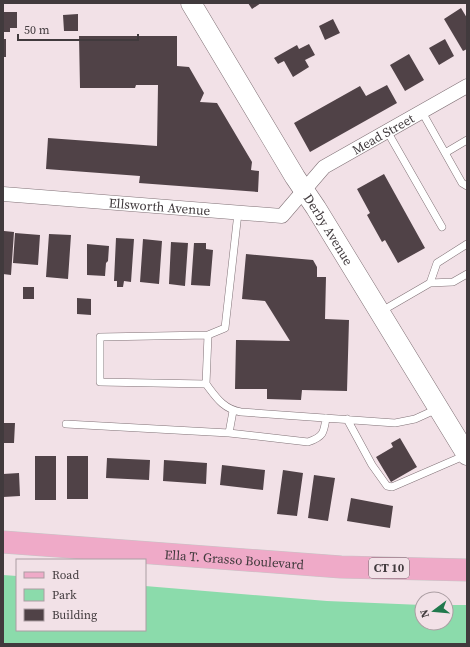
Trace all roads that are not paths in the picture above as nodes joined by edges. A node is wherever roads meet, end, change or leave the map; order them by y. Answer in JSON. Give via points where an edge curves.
{"nodes":[{"id":1,"x":191,"y":3,"type":"edge"},
{"id":2,"x":467,"y":86,"type":"edge"},
{"id":3,"x":422,"y":112,"type":"junction"},
{"id":4,"x":387,"y":131,"type":"junction"},
{"id":5,"x":467,"y":140,"type":"edge"},
{"id":6,"x":445,"y":153,"type":"junction"},
{"id":7,"x":467,"y":186,"type":"edge"},
{"id":8,"x":304,"y":190,"type":"junction"},
{"id":9,"x":3,"y":194,"type":"edge"},
{"id":10,"x":238,"y":213,"type":"junction"},
{"id":11,"x":442,"y":227,"type":"dead end"},
{"id":12,"x":467,"y":244,"type":"edge"},
{"id":13,"x":467,"y":274,"type":"edge"},
{"id":14,"x":430,"y":283,"type":"junction"},
{"id":15,"x":380,"y":312,"type":"junction"},
{"id":16,"x":208,"y":334,"type":"junction"},
{"id":17,"x":206,"y":384,"type":"junction"},
{"id":18,"x":439,"y":408,"type":"junction"},
{"id":19,"x":234,"y":411,"type":"junction"},
{"id":20,"x":326,"y":418,"type":"junction"},
{"id":21,"x":347,"y":419,"type":"junction"},
{"id":22,"x":66,"y":424,"type":"dead end"},
{"id":23,"x":229,"y":433,"type":"junction"},
{"id":24,"x":467,"y":455,"type":"edge"},
{"id":25,"x":3,"y":542,"type":"edge"},
{"id":26,"x":467,"y":570,"type":"edge"}],
"edges":[{"from":1,"to":8,"type":"main road","name":"Derby Avenue"},
{"from":2,"to":3,"type":"street","name":"Mead Street"},
{"from":3,"to":4,"type":"street","name":"Mead Street"},
{"from":3,"to":6,"type":"lane"},
{"from":4,"to":8,"type":"street","name":"Mead Street","via":[[324,167]]},
{"from":4,"to":11,"type":"lane"},
{"from":5,"to":6,"type":"lane"},
{"from":6,"to":7,"type":"lane","via":[[462,183]]},
{"from":8,"to":10,"type":"street","name":"Ellsworth Avenue","via":[[282,216]]},
{"from":8,"to":15,"type":"main road","name":"Derby Avenue"},
{"from":9,"to":10,"type":"street","name":"Ellsworth Avenue"},
{"from":10,"to":16,"type":"lane","via":[[225,328]]},
{"from":12,"to":14,"type":"lane","via":[[437,263]]},
{"from":13,"to":14,"type":"lane","via":[[453,282]]},
{"from":14,"to":15,"type":"lane"},
{"from":15,"to":18,"type":"main road","name":"Derby Avenue"},
{"from":16,"to":17,"type":"lane"},
{"from":16,"to":17,"type":"lane","via":[[100,337],[100,382]]},
{"from":17,"to":19,"type":"lane","via":[[221,404]]},
{"from":18,"to":21,"type":"lane","via":[[395,423]]},
{"from":18,"to":24,"type":"main road","name":"Derby Avenue"},
{"from":19,"to":20,"type":"lane"},
{"from":19,"to":23,"type":"lane"},
{"from":20,"to":21,"type":"lane"},
{"from":20,"to":23,"type":"lane","via":[[324,432],[308,442]]},
{"from":21,"to":24,"type":"lane","via":[[372,465],[387,486],[392,487]]},
{"from":22,"to":23,"type":"lane"},
{"from":25,"to":26,"type":"main road","name":"Ella T. Grasso Boulevard","number":"CT 10","via":[[341,567]]}]}
